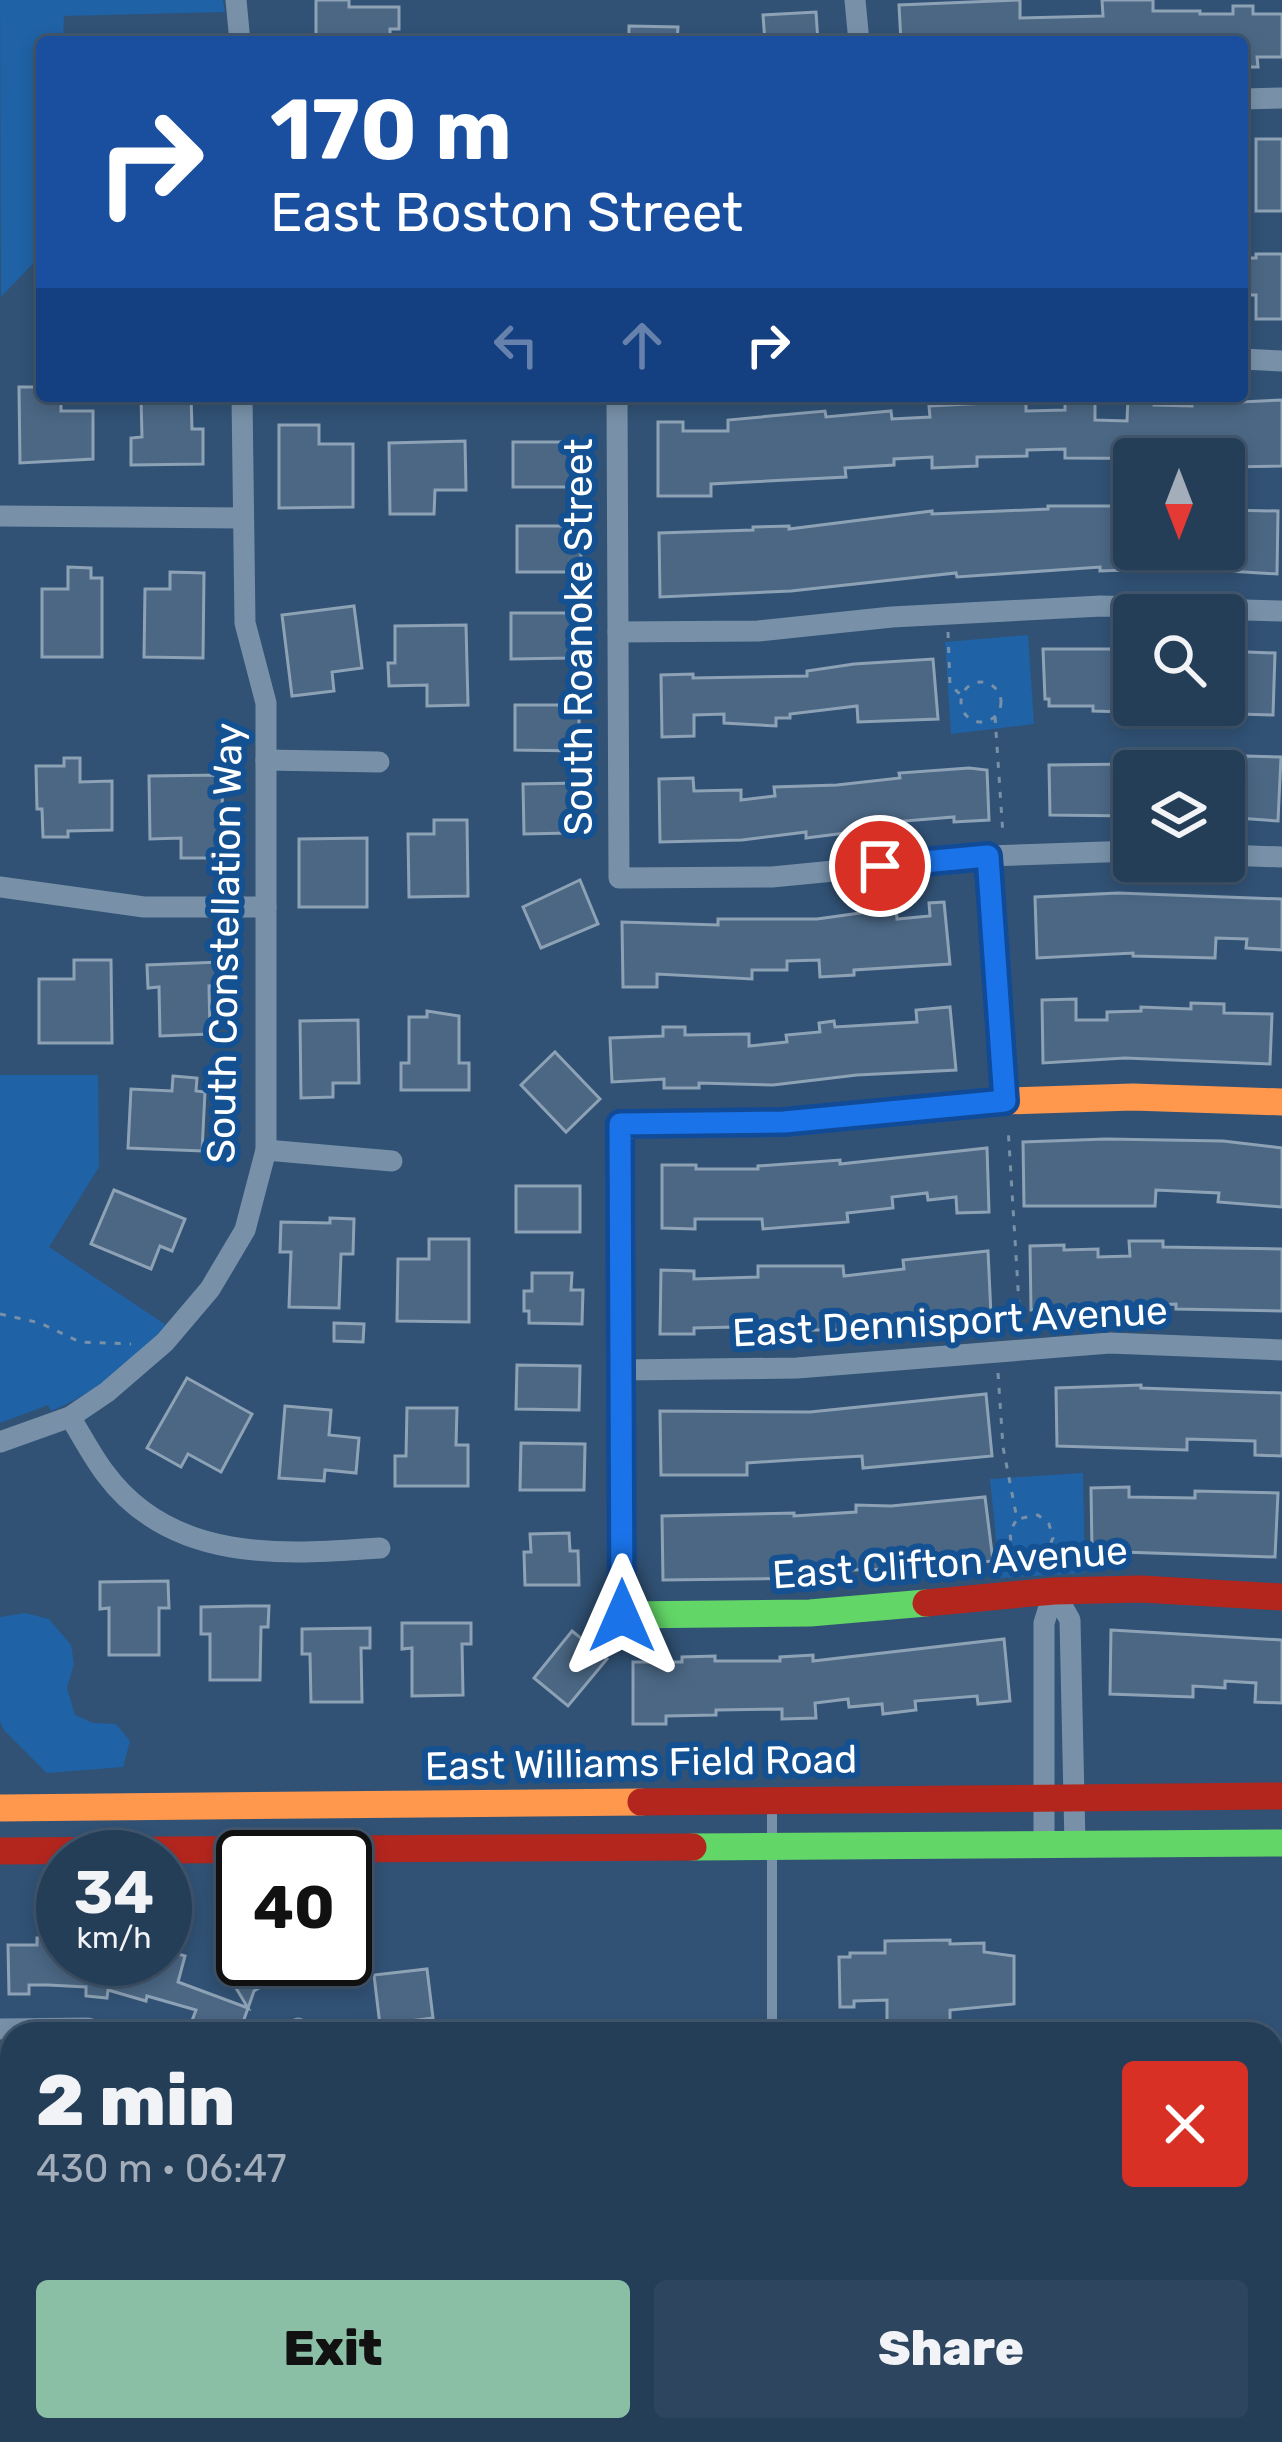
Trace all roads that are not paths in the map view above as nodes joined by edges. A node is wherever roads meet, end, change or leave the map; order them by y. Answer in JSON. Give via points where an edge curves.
{"nodes":[{"id":1,"x":236,"y":0,"type":"edge"},
{"id":2,"x":854,"y":0,"type":"edge"},
{"id":3,"x":240,"y":36,"type":"edge"},
{"id":4,"x":858,"y":36,"type":"edge"},
{"id":5,"x":1282,"y":98,"type":"edge"},
{"id":6,"x":1248,"y":99,"type":"edge"},
{"id":7,"x":1248,"y":359,"type":"edge"},
{"id":8,"x":1282,"y":361,"type":"edge"},
{"id":9,"x":242,"y":402,"type":"edge"},
{"id":10,"x":617,"y":402,"type":"edge"},
{"id":11,"x":0,"y":516,"type":"edge"},
{"id":12,"x":242,"y":518,"type":"junction"},
{"id":13,"x":1282,"y":611,"type":"edge"},
{"id":14,"x":618,"y":632,"type":"junction"},
{"id":15,"x":266,"y":760,"type":"junction"},
{"id":16,"x":380,"y":762,"type":"dead end"},
{"id":17,"x":995,"y":849,"type":"junction"},
{"id":18,"x":1113,"y":851,"type":"edge"},
{"id":19,"x":1245,"y":856,"type":"edge"},
{"id":20,"x":1282,"y":857,"type":"edge"},
{"id":21,"x":0,"y":887,"type":"edge"},
{"id":22,"x":266,"y":907,"type":"junction"},
{"id":23,"x":1005,"y":1101,"type":"junction"},
{"id":24,"x":1282,"y":1102,"type":"edge"},
{"id":25,"x":266,"y":1150,"type":"junction"},
{"id":26,"x":392,"y":1161,"type":"dead end"},
{"id":27,"x":1282,"y":1350,"type":"edge"},
{"id":28,"x":621,"y":1370,"type":"junction"},
{"id":29,"x":70,"y":1417,"type":"junction"},
{"id":30,"x":0,"y":1442,"type":"edge"},
{"id":31,"x":380,"y":1548,"type":"dead end"},
{"id":32,"x":1054,"y":1591,"type":"junction"},
{"id":33,"x":1282,"y":1597,"type":"edge"},
{"id":34,"x":1282,"y":1796,"type":"edge"},
{"id":35,"x":1045,"y":1798,"type":"junction"},
{"id":36,"x":1077,"y":1798,"type":"junction"},
{"id":37,"x":772,"y":1801,"type":"junction"},
{"id":38,"x":0,"y":1808,"type":"edge"},
{"id":39,"x":1282,"y":1843,"type":"edge"},
{"id":40,"x":1044,"y":1844,"type":"junction"},
{"id":41,"x":1075,"y":1844,"type":"junction"},
{"id":42,"x":771,"y":1846,"type":"junction"},
{"id":43,"x":0,"y":1851,"type":"edge"},
{"id":44,"x":772,"y":2022,"type":"edge"}],
"edges":[{"from":1,"to":3,"type":"street"},
{"from":2,"to":4,"type":"street"},
{"from":5,"to":6,"type":"street"},
{"from":7,"to":8,"type":"street"},
{"from":9,"to":12,"type":"street","name":"South Constellation Way"},
{"from":10,"to":14,"type":"street","name":"South Roanoke Street"},
{"from":11,"to":12,"type":"street"},
{"from":12,"to":15,"type":"street","name":"South Constellation Way","via":[[245,623],[266,703]]},
{"from":13,"to":14,"type":"street","via":[[1101,606],[758,631]]},
{"from":14,"to":17,"type":"street","name":"South Roanoke Street","via":[[620,878],[772,877]]},
{"from":15,"to":16,"type":"street"},
{"from":15,"to":22,"type":"street","name":"South Constellation Way"},
{"from":17,"to":18,"type":"street"},
{"from":17,"to":23,"type":"street"},
{"from":19,"to":20,"type":"street"},
{"from":21,"to":22,"type":"street","via":[[144,907]]},
{"from":22,"to":25,"type":"street","name":"South Constellation Way"},
{"from":23,"to":24,"type":"main road"},
{"from":23,"to":28,"type":"main road","via":[[784,1122],[620,1124]]},
{"from":25,"to":26,"type":"street"},
{"from":25,"to":29,"type":"street","name":"South Constellation Way","via":[[245,1230],[210,1289],[164,1342]]},
{"from":27,"to":28,"type":"street","name":"East Dennisport Avenue","via":[[1110,1343],[797,1367]]},
{"from":28,"to":32,"type":"main road","name":"East Clifton Avenue","via":[[622,1616],[810,1613]]},
{"from":29,"to":30,"type":"street","name":"South Constellation Way"},
{"from":29,"to":31,"type":"street","via":[[106,1476],[149,1518],[222,1548],[286,1555]]},
{"from":32,"to":33,"type":"main road","name":"East Clifton Avenue"},
{"from":32,"to":35,"type":"street","via":[[1044,1623]]},
{"from":32,"to":36,"type":"street","via":[[1070,1619]]},
{"from":34,"to":36,"type":"main road","name":"East Williams Field Road"},
{"from":35,"to":36,"type":"main road","name":"East Williams Field Road"},
{"from":35,"to":37,"type":"main road","name":"East Williams Field Road"},
{"from":35,"to":40,"type":"street"},
{"from":36,"to":41,"type":"street"},
{"from":37,"to":38,"type":"main road","name":"East Williams Field Road"},
{"from":37,"to":42,"type":"lane"},
{"from":39,"to":41,"type":"main road","name":"East Williams Field Road"},
{"from":40,"to":41,"type":"main road","name":"East Williams Field Road"},
{"from":40,"to":42,"type":"main road","name":"East Williams Field Road"},
{"from":42,"to":43,"type":"main road","name":"East Williams Field Road"},
{"from":42,"to":44,"type":"lane"}]}
